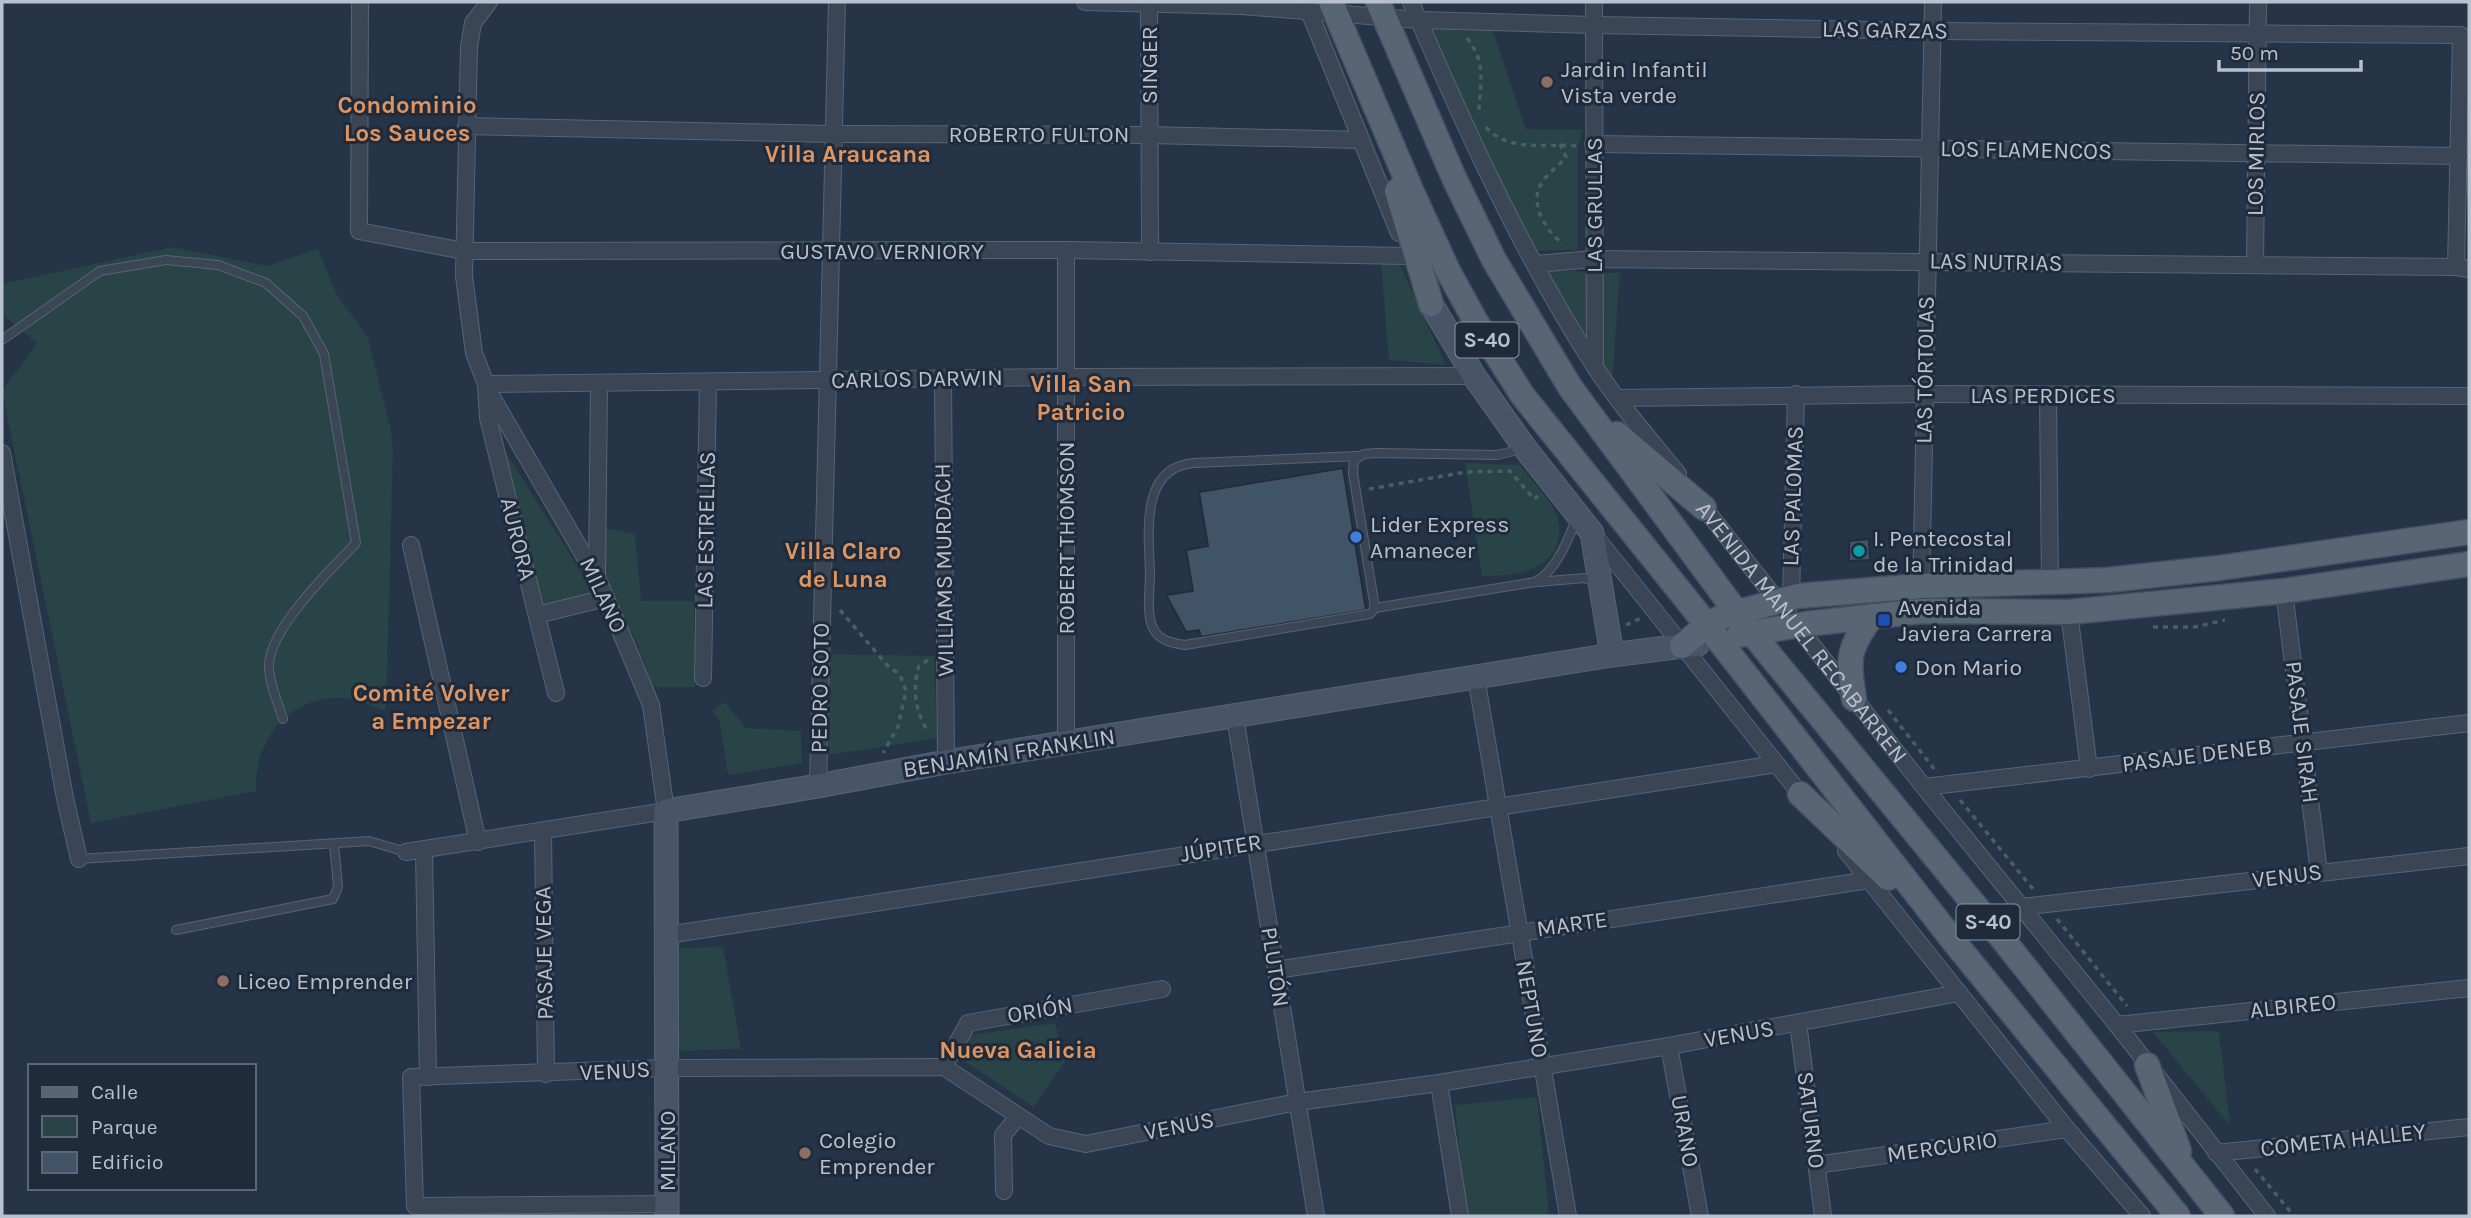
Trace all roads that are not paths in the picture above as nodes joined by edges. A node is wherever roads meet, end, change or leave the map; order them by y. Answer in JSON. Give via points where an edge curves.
{"nodes":[{"id":1,"x":360,"y":2,"type":"edge"},
{"id":2,"x":489,"y":2,"type":"edge"},
{"id":3,"x":837,"y":2,"type":"edge"},
{"id":4,"x":1085,"y":2,"type":"edge"},
{"id":5,"x":1411,"y":2,"type":"edge"},
{"id":6,"x":1594,"y":2,"type":"edge"},
{"id":7,"x":1933,"y":2,"type":"edge"},
{"id":8,"x":2258,"y":2,"type":"edge"},
{"id":9,"x":1158,"y":3,"type":"edge"},
{"id":10,"x":1241,"y":4,"type":"edge"},
{"id":11,"x":1320,"y":7,"type":"edge"},
{"id":12,"x":1382,"y":10,"type":"edge"},
{"id":13,"x":1419,"y":20,"type":"junction"},
{"id":14,"x":1594,"y":25,"type":"junction"},
{"id":15,"x":1932,"y":31,"type":"junction"},
{"id":16,"x":2258,"y":33,"type":"junction"},
{"id":17,"x":1375,"y":105,"type":"junction"},
{"id":18,"x":466,"y":127,"type":"junction"},
{"id":19,"x":834,"y":134,"type":"junction"},
{"id":20,"x":1149,"y":135,"type":"junction"},
{"id":21,"x":1361,"y":140,"type":"junction"},
{"id":22,"x":1593,"y":144,"type":"junction"},
{"id":23,"x":1930,"y":149,"type":"junction"},
{"id":24,"x":2256,"y":153,"type":"junction"},
{"id":25,"x":2459,"y":156,"type":"junction"},
{"id":26,"x":1066,"y":250,"type":"junction"},
{"id":27,"x":464,"y":251,"type":"junction"},
{"id":28,"x":831,"y":251,"type":"junction"},
{"id":29,"x":1150,"y":252,"type":"junction"},
{"id":30,"x":1408,"y":256,"type":"junction"},
{"id":31,"x":1589,"y":259,"type":"junction"},
{"id":32,"x":1927,"y":262,"type":"junction"},
{"id":33,"x":1535,"y":264,"type":"junction"},
{"id":34,"x":2255,"y":265,"type":"junction"},
{"id":35,"x":2463,"y":268,"type":"edge"},
{"id":36,"x":1431,"y":304,"type":"junction"},
{"id":37,"x":2,"y":340,"type":"edge"},
{"id":38,"x":1595,"y":366,"type":"junction"},
{"id":39,"x":1474,"y":376,"type":"junction"},
{"id":40,"x":1066,"y":377,"type":"junction"},
{"id":41,"x":943,"y":379,"type":"junction"},
{"id":42,"x":827,"y":381,"type":"junction"},
{"id":43,"x":708,"y":382,"type":"junction"},
{"id":44,"x":486,"y":384,"type":"junction"},
{"id":45,"x":599,"y":384,"type":"junction"},
{"id":46,"x":1570,"y":387,"type":"junction"},
{"id":47,"x":1796,"y":394,"type":"junction"},
{"id":48,"x":1925,"y":394,"type":"junction"},
{"id":49,"x":2048,"y":395,"type":"junction"},
{"id":50,"x":2469,"y":396,"type":"edge"},
{"id":51,"x":1617,"y":398,"type":"junction"},
{"id":52,"x":1525,"y":448,"type":"junction"},
{"id":53,"x":2,"y":453,"type":"edge"},
{"id":54,"x":1358,"y":456,"type":"junction"},
{"id":55,"x":1704,"y":508,"type":"junction"},
{"id":56,"x":1585,"y":524,"type":"junction"},
{"id":57,"x":2469,"y":532,"type":"edge"},
{"id":58,"x":411,"y":545,"type":"dead end"},
{"id":59,"x":2258,"y":562,"type":"junction"},
{"id":60,"x":2469,"y":564,"type":"edge"},
{"id":61,"x":597,"y":578,"type":"junction"},
{"id":62,"x":1535,"y":582,"type":"junction"},
{"id":63,"x":1600,"y":583,"type":"junction"},
{"id":64,"x":2050,"y":584,"type":"junction"},
{"id":65,"x":1921,"y":586,"type":"junction"},
{"id":66,"x":2284,"y":591,"type":"junction"},
{"id":67,"x":606,"y":598,"type":"junction"},
{"id":68,"x":1784,"y":600,"type":"junction"},
{"id":69,"x":1375,"y":608,"type":"junction"},
{"id":70,"x":1735,"y":611,"type":"junction"},
{"id":71,"x":1921,"y":611,"type":"junction"},
{"id":72,"x":2069,"y":612,"type":"junction"},
{"id":73,"x":537,"y":615,"type":"junction"},
{"id":74,"x":1872,"y":616,"type":"junction"},
{"id":75,"x":1795,"y":625,"type":"junction"},
{"id":76,"x":1751,"y":632,"type":"junction"},
{"id":77,"x":1713,"y":633,"type":"junction"},
{"id":78,"x":1682,"y":646,"type":"junction"},
{"id":79,"x":1612,"y":655,"type":"junction"},
{"id":80,"x":1476,"y":677,"type":"junction"},
{"id":81,"x":703,"y":678,"type":"dead end"},
{"id":82,"x":556,"y":693,"type":"dead end"},
{"id":83,"x":1854,"y":699,"type":"junction"},
{"id":84,"x":1236,"y":717,"type":"junction"},
{"id":85,"x":283,"y":719,"type":"dead end"},
{"id":86,"x":2469,"y":723,"type":"edge"},
{"id":87,"x":1066,"y":743,"type":"junction"},
{"id":88,"x":2303,"y":743,"type":"junction"},
{"id":89,"x":946,"y":761,"type":"junction"},
{"id":90,"x":1776,"y":764,"type":"junction"},
{"id":91,"x":2089,"y":769,"type":"junction"},
{"id":92,"x":818,"y":786,"type":"junction"},
{"id":93,"x":1924,"y":787,"type":"junction"},
{"id":94,"x":1800,"y":794,"type":"junction"},
{"id":95,"x":1498,"y":806,"type":"junction"},
{"id":96,"x":666,"y":811,"type":"junction"},
{"id":97,"x":543,"y":832,"type":"junction"},
{"id":98,"x":478,"y":842,"type":"junction"},
{"id":99,"x":1256,"y":843,"type":"junction"},
{"id":100,"x":334,"y":844,"type":"junction"},
{"id":101,"x":424,"y":850,"type":"junction"},
{"id":102,"x":406,"y":852,"type":"joint"},
{"id":103,"x":2469,"y":856,"type":"edge"},
{"id":104,"x":79,"y":859,"type":"joint"},
{"id":105,"x":2319,"y":872,"type":"junction"},
{"id":106,"x":1869,"y":880,"type":"junction"},
{"id":107,"x":2021,"y":907,"type":"junction"},
{"id":108,"x":176,"y":930,"type":"dead end"},
{"id":109,"x":1519,"y":932,"type":"junction"},
{"id":110,"x":667,"y":934,"type":"junction"},
{"id":111,"x":1955,"y":943,"type":"junction"},
{"id":112,"x":1276,"y":970,"type":"junction"},
{"id":113,"x":2469,"y":988,"type":"edge"},
{"id":114,"x":1162,"y":989,"type":"dead end"},
{"id":115,"x":1959,"y":993,"type":"junction"},
{"id":116,"x":1798,"y":1023,"type":"junction"},
{"id":117,"x":2117,"y":1025,"type":"junction"},
{"id":118,"x":1669,"y":1046,"type":"junction"},
{"id":119,"x":2147,"y":1065,"type":"junction"},
{"id":120,"x":1542,"y":1066,"type":"junction"},
{"id":121,"x":944,"y":1067,"type":"junction"},
{"id":122,"x":667,"y":1068,"type":"junction"},
{"id":123,"x":546,"y":1074,"type":"junction"},
{"id":124,"x":420,"y":1077,"type":"junction"},
{"id":125,"x":1439,"y":1083,"type":"junction"},
{"id":126,"x":1297,"y":1102,"type":"junction"},
{"id":127,"x":1018,"y":1117,"type":"junction"},
{"id":128,"x":2469,"y":1127,"type":"edge"},
{"id":129,"x":2067,"y":1129,"type":"junction"},
{"id":130,"x":2124,"y":1148,"type":"junction"},
{"id":131,"x":2216,"y":1153,"type":"junction"},
{"id":132,"x":1816,"y":1165,"type":"junction"},
{"id":133,"x":2186,"y":1171,"type":"junction"},
{"id":134,"x":1004,"y":1191,"type":"dead end"},
{"id":135,"x":667,"y":1210,"type":"edge"},
{"id":136,"x":1316,"y":1216,"type":"edge"},
{"id":137,"x":1460,"y":1216,"type":"edge"},
{"id":138,"x":1568,"y":1216,"type":"edge"},
{"id":139,"x":1700,"y":1216,"type":"edge"},
{"id":140,"x":1823,"y":1216,"type":"edge"},
{"id":141,"x":2142,"y":1216,"type":"edge"},
{"id":142,"x":2166,"y":1216,"type":"edge"},
{"id":143,"x":2178,"y":1216,"type":"edge"},
{"id":144,"x":2222,"y":1216,"type":"edge"},
{"id":145,"x":2267,"y":1216,"type":"edge"}],
"edges":[{"from":1,"to":27,"type":"street","name":"GUSTAVO VERNIORY","via":[[359,230]]},
{"from":2,"to":18,"type":"street","name":"MILANO","via":[[470,35]]},
{"from":3,"to":19,"type":"street","name":"PEDRO SOTO"},
{"from":4,"to":9,"type":"street","name":"LAS GARZAS"},
{"from":5,"to":13,"type":"street","name":"AVENIDA MANUEL RECABARREN"},
{"from":6,"to":14,"type":"street","name":"LAS GRULLAS"},
{"from":7,"to":15,"type":"street","name":"LAS TÓRTOLAS"},
{"from":8,"to":16,"type":"street","name":"LOS MIRLOS"},
{"from":9,"to":10,"type":"street","name":"LAS GARZAS"},
{"from":9,"to":20,"type":"street","name":"SINGER"},
{"from":10,"to":11,"type":"street","name":"LAS GARZAS"},
{"from":11,"to":12,"type":"street","name":"LAS GARZAS"},
{"from":11,"to":17,"type":"main road","number":"S-40"},
{"from":11,"to":21,"type":"street"},
{"from":12,"to":13,"type":"street","name":"LAS GARZAS"},
{"from":12,"to":46,"type":"main road","name":"AVENIDA MANUEL RECABARREN","number":"S-40","via":[[1494,260]]},
{"from":13,"to":14,"type":"street","name":"LAS GARZAS"},
{"from":13,"to":33,"type":"street","name":"AVENIDA MANUEL RECABARREN","via":[[1491,182]]},
{"from":14,"to":15,"type":"street","name":"LAS GARZAS"},
{"from":14,"to":22,"type":"street","name":"LAS GRULLAS"},
{"from":15,"to":16,"type":"street","name":"LAS GARZAS"},
{"from":15,"to":23,"type":"street","name":"LAS TÓRTOLAS"},
{"from":16,"to":24,"type":"street","name":"LOS MIRLOS"},
{"from":16,"to":25,"type":"street","name":"LAS GARZAS","via":[[2461,34]]},
{"from":17,"to":36,"type":"main road"},
{"from":17,"to":77,"type":"main road","number":"S-40","via":[[1448,271],[1503,366],[1553,436]]},
{"from":18,"to":19,"type":"street","name":"ROBERTO FULTON"},
{"from":18,"to":27,"type":"street","name":"MILANO"},
{"from":19,"to":20,"type":"street","name":"ROBERTO FULTON"},
{"from":19,"to":28,"type":"street","name":"PEDRO SOTO"},
{"from":20,"to":21,"type":"street","name":"ROBERTO FULTON"},
{"from":20,"to":29,"type":"street","name":"SINGER"},
{"from":21,"to":30,"type":"street"},
{"from":22,"to":23,"type":"street","name":"LOS FLAMENCOS"},
{"from":22,"to":31,"type":"street","name":"LAS GRULLAS"},
{"from":23,"to":24,"type":"street","name":"LOS FLAMENCOS"},
{"from":23,"to":32,"type":"street","name":"LAS TÓRTOLAS"},
{"from":24,"to":25,"type":"street","name":"LOS FLAMENCOS"},
{"from":24,"to":34,"type":"street","name":"LOS MIRLOS"},
{"from":25,"to":35,"type":"street"},
{"from":26,"to":28,"type":"street","name":"GUSTAVO VERNIORY"},
{"from":26,"to":29,"type":"street","name":"GUSTAVO VERNIORY"},
{"from":26,"to":40,"type":"street","name":"ROBERT THOMSON"},
{"from":27,"to":28,"type":"street","name":"GUSTAVO VERNIORY"},
{"from":27,"to":44,"type":"street","name":"MILANO","via":[[469,327]]},
{"from":28,"to":42,"type":"street","name":"PEDRO SOTO"},
{"from":29,"to":30,"type":"street","name":"GUSTAVO VERNIORY"},
{"from":30,"to":36,"type":"street"},
{"from":31,"to":32,"type":"street","name":"LAS NUTRIAS"},
{"from":31,"to":33,"type":"street","name":"LAS NUTRIAS"},
{"from":31,"to":38,"type":"street","name":"LAS GRULLAS"},
{"from":32,"to":34,"type":"street","name":"LAS NUTRIAS"},
{"from":32,"to":48,"type":"street","name":"LAS TÓRTOLAS"},
{"from":33,"to":38,"type":"street","name":"AVENIDA MANUEL RECABARREN"},
{"from":34,"to":35,"type":"street","name":"LAS NUTRIAS"},
{"from":36,"to":39,"type":"street"},
{"from":37,"to":85,"type":"lane","via":[[100,271],[166,260],[218,265],[266,283],[303,316],[324,354],[356,543],[318,582],[278,635],[268,665]]},
{"from":38,"to":51,"type":"street","name":"AVENIDA MANUEL RECABARREN"},
{"from":39,"to":40,"type":"street","name":"CARLOS DARWIN"},
{"from":39,"to":52,"type":"street"},
{"from":40,"to":41,"type":"street","name":"CARLOS DARWIN"},
{"from":40,"to":87,"type":"street","name":"ROBERT THOMSON"},
{"from":41,"to":42,"type":"street","name":"CARLOS DARWIN"},
{"from":41,"to":89,"type":"street","name":"WILLIAMS MURDACH"},
{"from":42,"to":43,"type":"street","name":"CARLOS DARWIN"},
{"from":42,"to":92,"type":"street","name":"PEDRO SOTO"},
{"from":43,"to":45,"type":"street","name":"CARLOS DARWIN"},
{"from":43,"to":81,"type":"street","name":"LAS ESTRELLAS"},
{"from":44,"to":45,"type":"street","name":"CARLOS DARWIN"},
{"from":44,"to":61,"type":"street","name":"MILANO"},
{"from":44,"to":73,"type":"street","name":"AURORA","via":[[488,418]]},
{"from":45,"to":61,"type":"street"},
{"from":46,"to":55,"type":"main road"},
{"from":46,"to":70,"type":"main road","name":"AVENIDA MANUEL RECABARREN","number":"S-40"},
{"from":47,"to":48,"type":"street","name":"LAS PERDICES"},
{"from":47,"to":51,"type":"street","name":"LAS PERDICES"},
{"from":47,"to":68,"type":"street","name":"LAS PALOMAS"},
{"from":48,"to":49,"type":"street","name":"LAS PERDICES"},
{"from":48,"to":65,"type":"street","name":"LAS TÓRTOLAS"},
{"from":49,"to":50,"type":"street","name":"LAS PERDICES"},
{"from":49,"to":64,"type":"street"},
{"from":51,"to":55,"type":"street","name":"AVENIDA MANUEL RECABARREN"},
{"from":52,"to":54,"type":"lane","via":[[1497,455]]},
{"from":52,"to":56,"type":"street"},
{"from":53,"to":104,"type":"street"},
{"from":54,"to":69,"type":"lane","via":[[1353,466]]},
{"from":54,"to":69,"type":"lane","via":[[1194,463],[1170,470],[1160,480],[1150,509],[1151,621],[1161,638],[1185,645],[1370,614]]},
{"from":55,"to":68,"type":"street","name":"AVENIDA MANUEL RECABARREN"},
{"from":56,"to":62,"type":"lane","via":[[1548,574]]},
{"from":56,"to":63,"type":"street"},
{"from":56,"to":78,"type":"street"},
{"from":57,"to":59,"type":"main road"},
{"from":58,"to":98,"type":"street"},
{"from":59,"to":64,"type":"main road"},
{"from":59,"to":66,"type":"main road","via":[[2276,576]]},
{"from":60,"to":66,"type":"main road"},
{"from":61,"to":67,"type":"street","name":"MILANO"},
{"from":62,"to":63,"type":"lane","via":[[1584,578]]},
{"from":62,"to":69,"type":"lane"},
{"from":63,"to":79,"type":"street"},
{"from":64,"to":65,"type":"main road"},
{"from":65,"to":68,"type":"main road"},
{"from":65,"to":71,"type":"street","name":"LAS TÓRTOLAS"},
{"from":66,"to":72,"type":"main road"},
{"from":66,"to":88,"type":"street","name":"PASAJE SIRAH"},
{"from":67,"to":73,"type":"street"},
{"from":67,"to":96,"type":"street","name":"MILANO","via":[[651,705]]},
{"from":68,"to":70,"type":"main road"},
{"from":68,"to":75,"type":"street","name":"AVENIDA MANUEL RECABARREN"},
{"from":70,"to":76,"type":"main road","name":"AVENIDA MANUEL RECABARREN","number":"S-40"},
{"from":70,"to":77,"type":"main road"},
{"from":71,"to":72,"type":"main road"},
{"from":71,"to":74,"type":"main road"},
{"from":72,"to":91,"type":"street"},
{"from":73,"to":82,"type":"street","name":"AURORA"},
{"from":74,"to":75,"type":"main road"},
{"from":74,"to":83,"type":"main road","via":[[1856,638],[1849,665]]},
{"from":75,"to":76,"type":"main road"},
{"from":75,"to":83,"type":"street","name":"AVENIDA MANUEL RECABARREN"},
{"from":76,"to":77,"type":"main road"},
{"from":76,"to":133,"type":"main road","name":"AVENIDA MANUEL RECABARREN","number":"S-40"},
{"from":77,"to":78,"type":"main road"},
{"from":77,"to":111,"type":"main road","number":"S-40"},
{"from":78,"to":79,"type":"street","name":"BENJAMÍN FRANKLIN"},
{"from":78,"to":90,"type":"street"},
{"from":79,"to":80,"type":"street","name":"BENJAMÍN FRANKLIN"},
{"from":80,"to":84,"type":"street","name":"BENJAMÍN FRANKLIN"},
{"from":80,"to":95,"type":"street","name":"NEPTUNO"},
{"from":83,"to":93,"type":"street","name":"AVENIDA MANUEL RECABARREN"},
{"from":84,"to":87,"type":"street","name":"BENJAMÍN FRANKLIN"},
{"from":84,"to":99,"type":"street","name":"PLUTÓN"},
{"from":86,"to":88,"type":"street","name":"PASAJE DENEB"},
{"from":87,"to":89,"type":"street","name":"BENJAMÍN FRANKLIN"},
{"from":88,"to":91,"type":"street","name":"PASAJE DENEB"},
{"from":88,"to":105,"type":"street","name":"PASAJE SIRAH"},
{"from":89,"to":92,"type":"street","name":"BENJAMÍN FRANKLIN"},
{"from":90,"to":94,"type":"street"},
{"from":90,"to":95,"type":"street","name":"JÚPITER"},
{"from":91,"to":93,"type":"street","name":"PASAJE DENEB"},
{"from":92,"to":96,"type":"street","name":"BENJAMÍN FRANKLIN"},
{"from":93,"to":107,"type":"street","name":"AVENIDA MANUEL RECABARREN"},
{"from":94,"to":106,"type":"street"},
{"from":94,"to":111,"type":"main road"},
{"from":95,"to":99,"type":"street","name":"JÚPITER"},
{"from":95,"to":109,"type":"street","name":"NEPTUNO"},
{"from":96,"to":97,"type":"street","name":"BENJAMÍN FRANKLIN"},
{"from":96,"to":110,"type":"street","name":"MILANO"},
{"from":97,"to":98,"type":"street","name":"BENJAMÍN FRANKLIN"},
{"from":97,"to":123,"type":"street","name":"PASAJE VEGA"},
{"from":98,"to":101,"type":"street","name":"BENJAMÍN FRANKLIN"},
{"from":99,"to":110,"type":"street","name":"JÚPITER"},
{"from":99,"to":112,"type":"street","name":"PLUTÓN"},
{"from":100,"to":102,"type":"lane","via":[[369,841]]},
{"from":100,"to":104,"type":"lane"},
{"from":100,"to":108,"type":"lane","via":[[338,887],[332,899]]},
{"from":101,"to":102,"type":"street","name":"BENJAMÍN FRANKLIN"},
{"from":101,"to":124,"type":"street"},
{"from":103,"to":105,"type":"street","name":"VENUS"},
{"from":105,"to":107,"type":"street","name":"VENUS"},
{"from":106,"to":109,"type":"street","name":"MARTE"},
{"from":106,"to":115,"type":"street"},
{"from":107,"to":117,"type":"street","name":"AVENIDA MANUEL RECABARREN"},
{"from":109,"to":112,"type":"street","name":"MARTE"},
{"from":109,"to":120,"type":"street","name":"NEPTUNO"},
{"from":110,"to":122,"type":"street","name":"MILANO"},
{"from":111,"to":130,"type":"main road","number":"S-40"},
{"from":112,"to":126,"type":"street","name":"PLUTÓN"},
{"from":113,"to":117,"type":"street","name":"ALBIREO"},
{"from":114,"to":121,"type":"street","name":"ORIÓN","via":[[968,1023]]},
{"from":115,"to":116,"type":"street","name":"VENUS"},
{"from":115,"to":129,"type":"street"},
{"from":116,"to":118,"type":"street","name":"VENUS"},
{"from":116,"to":132,"type":"street","name":"SATURNO"},
{"from":117,"to":119,"type":"street","name":"AVENIDA MANUEL RECABARREN"},
{"from":118,"to":120,"type":"street","name":"VENUS"},
{"from":118,"to":139,"type":"street","name":"URANO"},
{"from":119,"to":131,"type":"street","name":"AVENIDA MANUEL RECABARREN"},
{"from":119,"to":133,"type":"main road"},
{"from":120,"to":125,"type":"street","name":"VENUS"},
{"from":120,"to":138,"type":"street","name":"NEPTUNO"},
{"from":121,"to":122,"type":"street","name":"VENUS"},
{"from":121,"to":127,"type":"street","name":"VENUS"},
{"from":122,"to":123,"type":"street","name":"VENUS"},
{"from":122,"to":135,"type":"street","name":"MILANO"},
{"from":123,"to":124,"type":"street","name":"VENUS"},
{"from":124,"to":135,"type":"street","via":[[415,1206]]},
{"from":125,"to":126,"type":"street","name":"VENUS"},
{"from":125,"to":137,"type":"street"},
{"from":126,"to":127,"type":"street","name":"VENUS","via":[[1086,1144],[1049,1136]]},
{"from":126,"to":136,"type":"street","name":"PLUTÓN"},
{"from":127,"to":134,"type":"street","via":[[1003,1135]]},
{"from":128,"to":131,"type":"street","name":"COMETA HALLEY"},
{"from":129,"to":132,"type":"street","name":"MERCURIO"},
{"from":129,"to":141,"type":"street"},
{"from":130,"to":142,"type":"main road"},
{"from":130,"to":143,"type":"main road","number":"S-40"},
{"from":131,"to":145,"type":"street","name":"AVENIDA MANUEL RECABARREN"},
{"from":132,"to":140,"type":"street","name":"SATURNO"},
{"from":133,"to":144,"type":"main road","name":"AVENIDA MANUEL RECABARREN","number":"S-40"}]}
